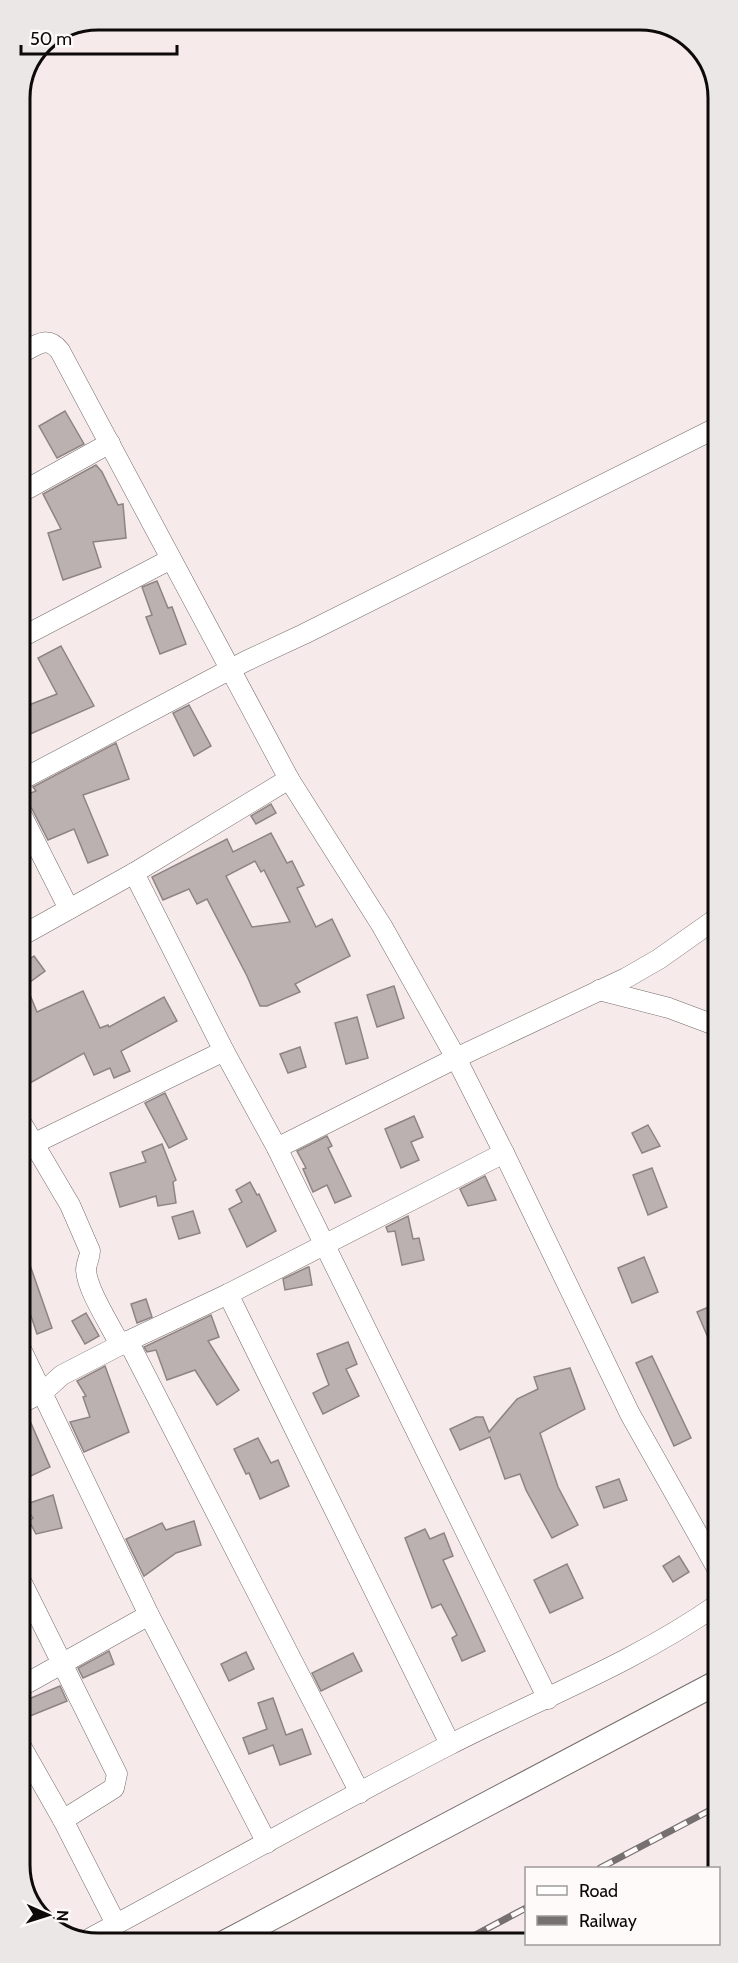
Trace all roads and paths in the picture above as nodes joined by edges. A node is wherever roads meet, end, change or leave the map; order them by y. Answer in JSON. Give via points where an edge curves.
{"nodes":[{"id":1,"x":30,"y":349,"type":"edge"},
{"id":2,"x":708,"y":432,"type":"edge"},
{"id":3,"x":110,"y":443,"type":"junction"},
{"id":4,"x":30,"y":487,"type":"edge"},
{"id":5,"x":171,"y":559,"type":"junction"},
{"id":6,"x":30,"y":633,"type":"edge"},
{"id":7,"x":229,"y":670,"type":"junction"},
{"id":8,"x":30,"y":775,"type":"edge"},
{"id":9,"x":289,"y":779,"type":"junction"},
{"id":10,"x":30,"y":832,"type":"edge"},
{"id":11,"x":134,"y":873,"type":"junction"},
{"id":12,"x":69,"y":909,"type":"junction"},
{"id":13,"x":708,"y":924,"type":"edge"},
{"id":14,"x":30,"y":931,"type":"edge"},
{"id":15,"x":599,"y":990,"type":"junction"},
{"id":16,"x":708,"y":1023,"type":"edge"},
{"id":17,"x":224,"y":1051,"type":"junction"},
{"id":18,"x":456,"y":1058,"type":"junction"},
{"id":19,"x":30,"y":1128,"type":"edge"},
{"id":20,"x":30,"y":1138,"type":"edge"},
{"id":21,"x":277,"y":1148,"type":"junction"},
{"id":22,"x":504,"y":1153,"type":"junction"},
{"id":23,"x":325,"y":1245,"type":"junction"},
{"id":24,"x":228,"y":1294,"type":"junction"},
{"id":25,"x":124,"y":1343,"type":"junction"},
{"id":26,"x":30,"y":1367,"type":"edge"},
{"id":27,"x":43,"y":1392,"type":"junction"},
{"id":28,"x":30,"y":1398,"type":"edge"},
{"id":29,"x":708,"y":1552,"type":"edge"},
{"id":30,"x":30,"y":1599,"type":"edge"},
{"id":31,"x":708,"y":1611,"type":"edge"},
{"id":32,"x":149,"y":1615,"type":"junction"},
{"id":33,"x":63,"y":1664,"type":"junction"},
{"id":34,"x":30,"y":1682,"type":"edge"},
{"id":35,"x":708,"y":1687,"type":"edge"},
{"id":36,"x":548,"y":1699,"type":"junction"},
{"id":37,"x":450,"y":1744,"type":"junction"},
{"id":38,"x":30,"y":1762,"type":"edge"},
{"id":39,"x":360,"y":1793,"type":"junction"},
{"id":40,"x":63,"y":1820,"type":"junction"},
{"id":41,"x":267,"y":1843,"type":"junction"},
{"id":42,"x":116,"y":1924,"type":"junction"},
{"id":43,"x":100,"y":1933,"type":"edge"},
{"id":44,"x":243,"y":1933,"type":"edge"}],
"edges":[{"from":1,"to":3,"type":"street","via":[[41,343],[55,344]]},
{"from":2,"to":7,"type":"street"},
{"from":3,"to":4,"type":"street"},
{"from":3,"to":5,"type":"street"},
{"from":5,"to":6,"type":"street"},
{"from":5,"to":7,"type":"street"},
{"from":7,"to":8,"type":"street"},
{"from":7,"to":9,"type":"street"},
{"from":9,"to":11,"type":"street"},
{"from":9,"to":18,"type":"street","via":[[382,926]]},
{"from":10,"to":12,"type":"street"},
{"from":11,"to":12,"type":"street"},
{"from":11,"to":17,"type":"street"},
{"from":12,"to":14,"type":"street"},
{"from":13,"to":15,"type":"street","via":[[659,959]]},
{"from":15,"to":16,"type":"street"},
{"from":15,"to":18,"type":"street"},
{"from":17,"to":19,"type":"street"},
{"from":17,"to":21,"type":"street"},
{"from":18,"to":21,"type":"street"},
{"from":18,"to":22,"type":"street"},
{"from":20,"to":25,"type":"street","via":[[70,1205],[88,1245],[86,1271],[93,1292]]},
{"from":21,"to":23,"type":"street"},
{"from":22,"to":23,"type":"street"},
{"from":22,"to":29,"type":"street","via":[[630,1414]]},
{"from":23,"to":24,"type":"street"},
{"from":23,"to":36,"type":"street"},
{"from":24,"to":25,"type":"street"},
{"from":24,"to":37,"type":"street"},
{"from":25,"to":27,"type":"street","via":[[62,1375]]},
{"from":25,"to":39,"type":"street"},
{"from":26,"to":27,"type":"street"},
{"from":27,"to":28,"type":"street"},
{"from":27,"to":32,"type":"street"},
{"from":30,"to":33,"type":"street"},
{"from":31,"to":36,"type":"street","via":[[620,1664]]},
{"from":32,"to":33,"type":"street"},
{"from":32,"to":41,"type":"street"},
{"from":33,"to":34,"type":"street"},
{"from":33,"to":40,"type":"street","via":[[117,1774],[114,1788]]},
{"from":35,"to":44,"type":"street"},
{"from":36,"to":37,"type":"street"},
{"from":37,"to":39,"type":"street"},
{"from":38,"to":40,"type":"street"},
{"from":39,"to":41,"type":"street"},
{"from":40,"to":42,"type":"street"},
{"from":41,"to":42,"type":"street"},
{"from":42,"to":43,"type":"street"}]}
